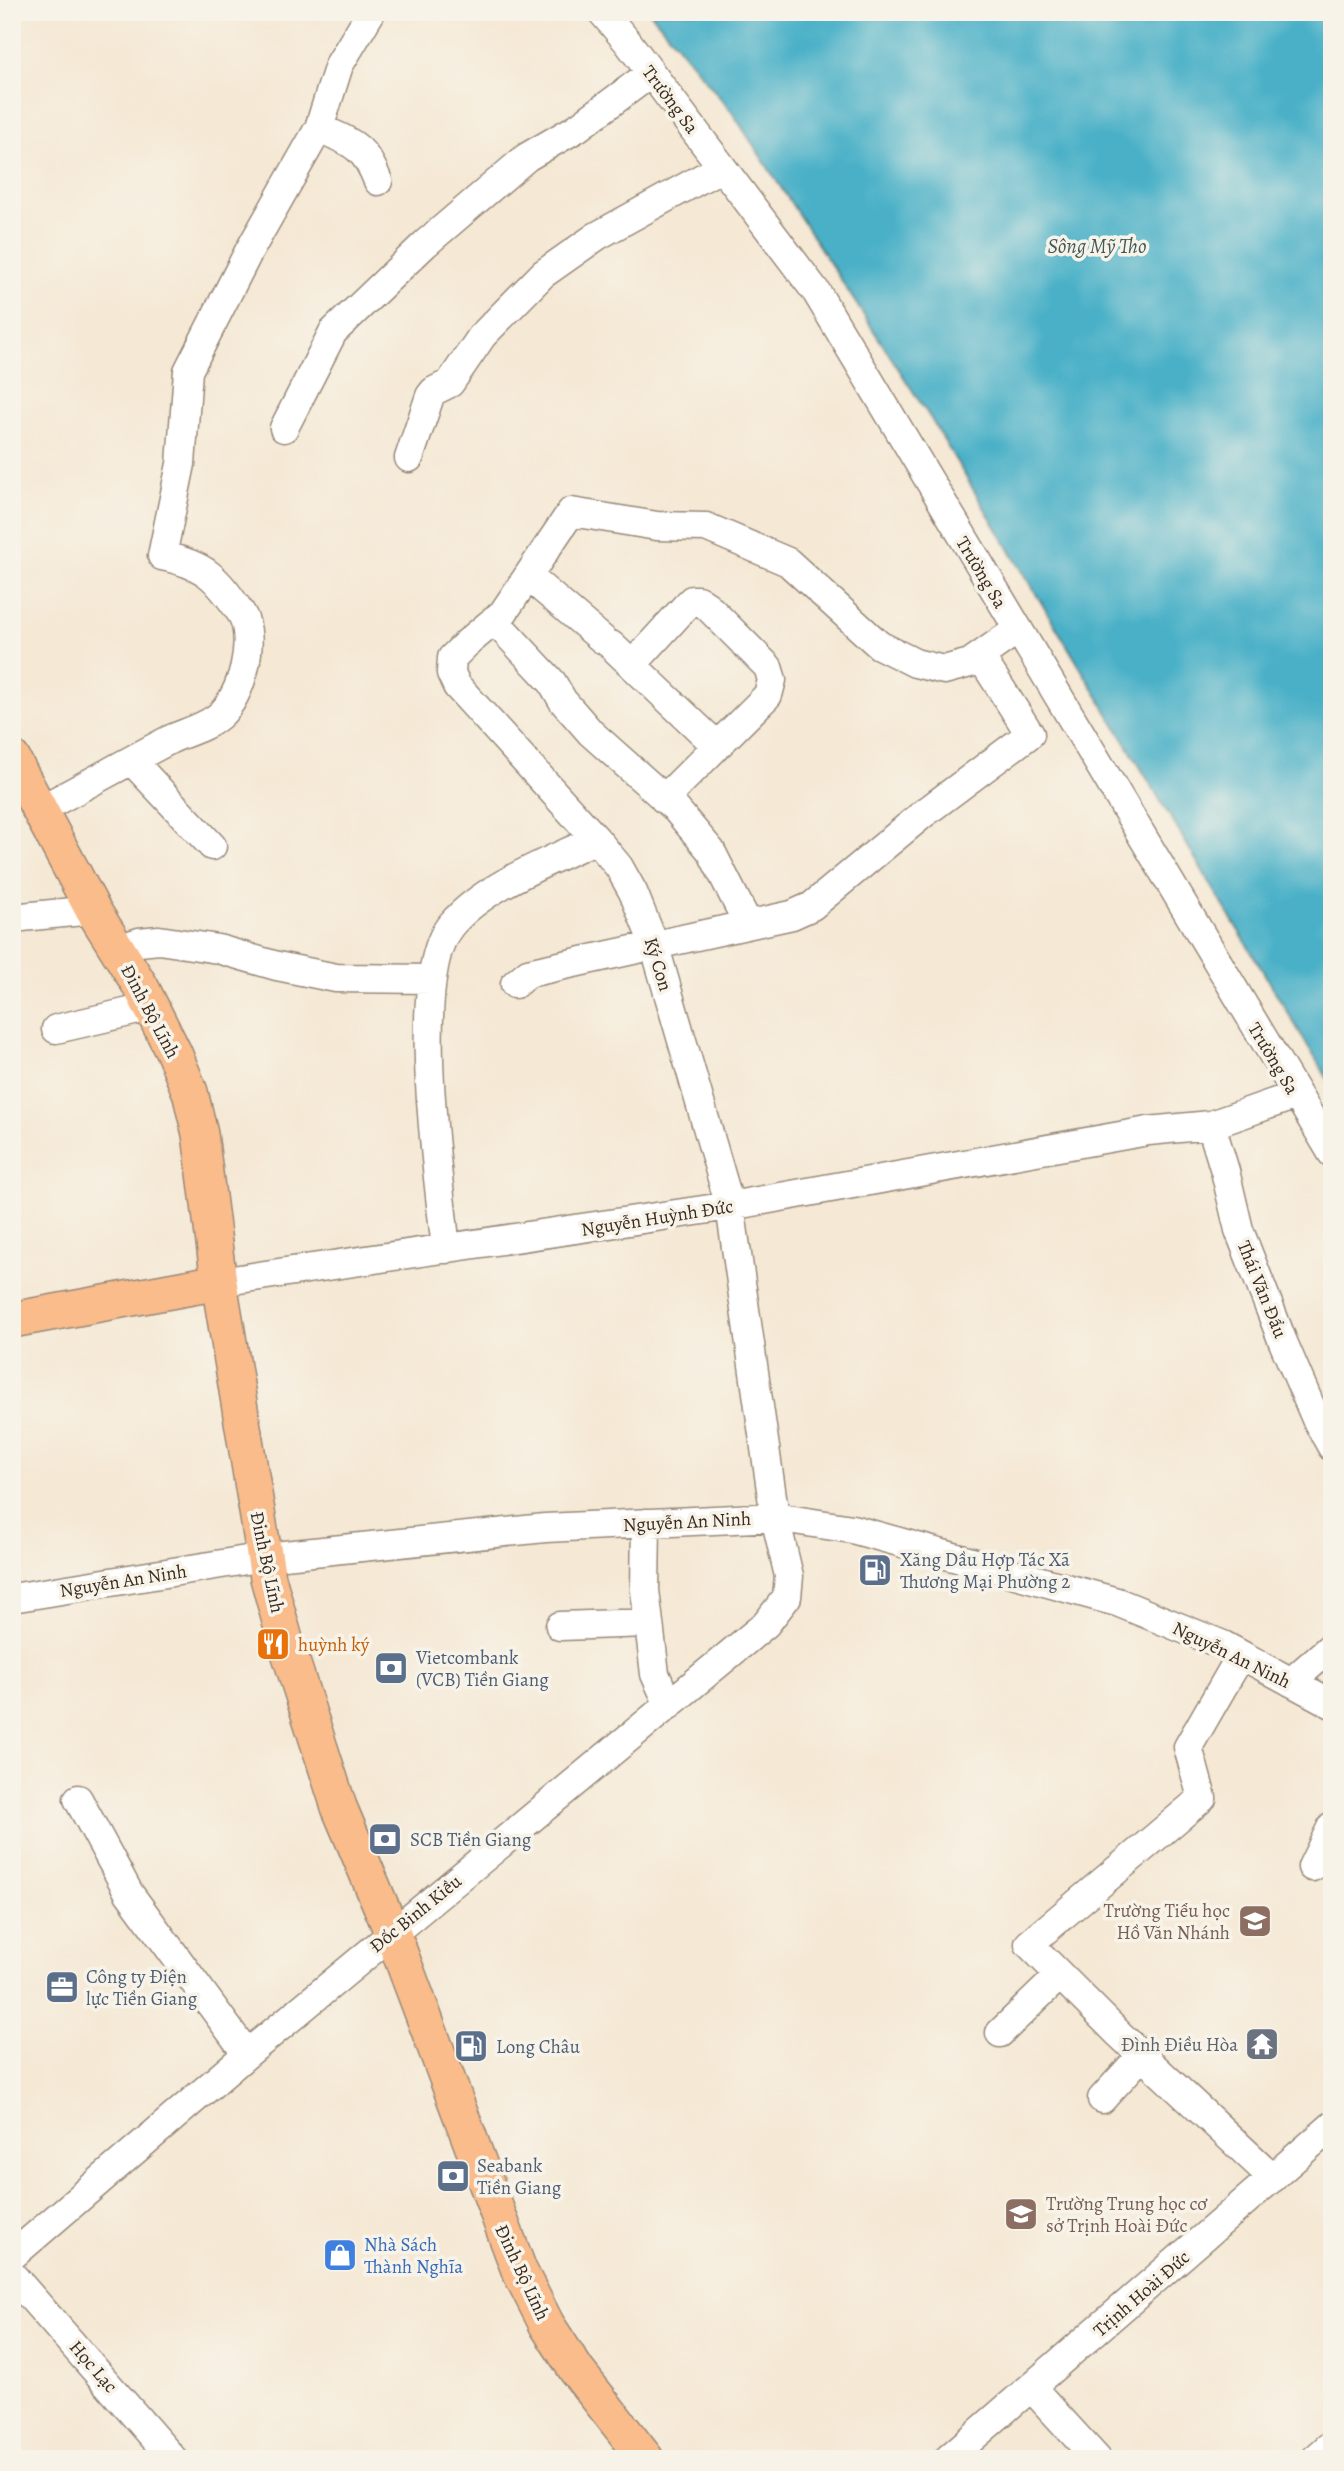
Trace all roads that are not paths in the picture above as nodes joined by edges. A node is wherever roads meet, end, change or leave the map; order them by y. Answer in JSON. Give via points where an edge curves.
{"nodes":[{"id":1,"x":371,"y":12,"type":"edge"},
{"id":2,"x":602,"y":12,"type":"edge"},
{"id":3,"x":651,"y":73,"type":"junction"},
{"id":4,"x":319,"y":128,"type":"junction"},
{"id":5,"x":722,"y":167,"type":"junction"},
{"id":6,"x":378,"y":181,"type":"dead end"},
{"id":7,"x":284,"y":428,"type":"dead end"},
{"id":8,"x":409,"y":458,"type":"dead end"},
{"id":9,"x":529,"y":577,"type":"junction"},
{"id":10,"x":494,"y":620,"type":"junction"},
{"id":11,"x":1017,"y":630,"type":"junction"},
{"id":12,"x":980,"y":656,"type":"junction"},
{"id":13,"x":632,"y":666,"type":"junction"},
{"id":14,"x":716,"y":745,"type":"junction"},
{"id":15,"x":12,"y":758,"type":"edge"},
{"id":16,"x":132,"y":761,"type":"junction"},
{"id":17,"x":664,"y":799,"type":"junction"},
{"id":18,"x":40,"y":810,"type":"junction"},
{"id":19,"x":596,"y":839,"type":"junction"},
{"id":20,"x":212,"y":846,"type":"dead end"},
{"id":21,"x":93,"y":909,"type":"junction"},
{"id":22,"x":12,"y":918,"type":"edge"},
{"id":23,"x":748,"y":924,"type":"junction"},
{"id":24,"x":654,"y":944,"type":"junction"},
{"id":25,"x":117,"y":949,"type":"junction"},
{"id":26,"x":432,"y":979,"type":"junction"},
{"id":27,"x":515,"y":984,"type":"dead end"},
{"id":28,"x":151,"y":1007,"type":"junction"},
{"id":29,"x":56,"y":1029,"type":"dead end"},
{"id":30,"x":1297,"y":1095,"type":"junction"},
{"id":31,"x":1211,"y":1125,"type":"junction"},
{"id":32,"x":1332,"y":1153,"type":"edge"},
{"id":33,"x":730,"y":1206,"type":"junction"},
{"id":34,"x":446,"y":1249,"type":"junction"},
{"id":35,"x":219,"y":1282,"type":"junction"},
{"id":36,"x":12,"y":1320,"type":"edge"},
{"id":37,"x":1332,"y":1447,"type":"edge"},
{"id":38,"x":775,"y":1517,"type":"junction"},
{"id":39,"x":646,"y":1523,"type":"junction"},
{"id":40,"x":265,"y":1557,"type":"junction"},
{"id":41,"x":12,"y":1598,"type":"edge"},
{"id":42,"x":649,"y":1623,"type":"junction"},
{"id":43,"x":561,"y":1626,"type":"dead end"},
{"id":44,"x":1332,"y":1646,"type":"edge"},
{"id":45,"x":1241,"y":1655,"type":"junction"},
{"id":46,"x":1291,"y":1682,"type":"junction"},
{"id":47,"x":1332,"y":1704,"type":"edge"},
{"id":48,"x":669,"y":1705,"type":"junction"},
{"id":49,"x":78,"y":1800,"type":"dead end"},
{"id":50,"x":1332,"y":1826,"type":"edge"},
{"id":51,"x":1312,"y":1867,"type":"dead end"},
{"id":52,"x":393,"y":1932,"type":"junction"},
{"id":53,"x":1060,"y":1975,"type":"junction"},
{"id":54,"x":1000,"y":2033,"type":"dead end"},
{"id":55,"x":247,"y":2053,"type":"junction"},
{"id":56,"x":1142,"y":2055,"type":"junction"},
{"id":57,"x":1102,"y":2099,"type":"dead end"},
{"id":58,"x":1332,"y":2126,"type":"edge"},
{"id":59,"x":1273,"y":2178,"type":"junction"},
{"id":60,"x":12,"y":2256,"type":"edge"},
{"id":61,"x":12,"y":2275,"type":"edge"},
{"id":62,"x":1032,"y":2388,"type":"junction"},
{"id":63,"x":1332,"y":2444,"type":"edge"},
{"id":64,"x":173,"y":2459,"type":"edge"},
{"id":65,"x":646,"y":2459,"type":"edge"},
{"id":66,"x":948,"y":2459,"type":"edge"},
{"id":67,"x":1097,"y":2459,"type":"edge"},
{"id":68,"x":1315,"y":2459,"type":"edge"}],
"edges":[{"from":1,"to":4,"type":"street","via":[[339,65]]},
{"from":2,"to":3,"type":"street","name":"Trường Sa"},
{"from":3,"to":5,"type":"street","name":"Trường Sa"},
{"from":3,"to":7,"type":"street","via":[[578,128],[527,157],[425,244],[333,332]]},
{"from":4,"to":6,"type":"street","via":[[356,145],[370,160]]},
{"from":4,"to":16,"type":"street","via":[[247,253],[188,371],[181,464],[162,556],[188,561],[216,578],[246,622],[239,688],[218,717]]},
{"from":5,"to":8,"type":"street","via":[[597,236],[531,284],[477,342],[450,383],[430,396]]},
{"from":5,"to":11,"type":"street","name":"Trường Sa","via":[[817,293]]},
{"from":9,"to":10,"type":"street","name":"Ký Con"},
{"from":9,"to":12,"type":"street","name":"Ký Con","via":[[571,512],[657,526],[706,527],[788,562],[879,645],[915,663],[944,670]]},
{"from":9,"to":13,"type":"street"},
{"from":10,"to":17,"type":"street","via":[[552,681],[591,733]]},
{"from":10,"to":19,"type":"street","name":"Ký Con","via":[[452,659],[451,673],[457,686]]},
{"from":11,"to":12,"type":"street"},
{"from":11,"to":30,"type":"street","name":"Trường Sa"},
{"from":12,"to":23,"type":"street","via":[[1030,734],[811,906]]},
{"from":13,"to":14,"type":"street"},
{"from":13,"to":14,"type":"street","via":[[692,600],[707,606],[768,667],[772,680],[768,695]]},
{"from":14,"to":17,"type":"street"},
{"from":15,"to":18,"type":"main road","name":"Đinh Bộ Lĩnh"},
{"from":16,"to":18,"type":"street"},
{"from":16,"to":20,"type":"street"},
{"from":17,"to":23,"type":"street","via":[[711,851]]},
{"from":18,"to":21,"type":"main road","name":"Đinh Bộ Lĩnh"},
{"from":19,"to":24,"type":"street","name":"Ký Con","via":[[633,892]]},
{"from":19,"to":26,"type":"street","via":[[495,888],[452,924],[442,939]]},
{"from":21,"to":22,"type":"street"},
{"from":21,"to":25,"type":"main road","name":"Đinh Bộ Lĩnh"},
{"from":23,"to":24,"type":"street"},
{"from":24,"to":27,"type":"street","via":[[528,974]]},
{"from":24,"to":33,"type":"street","name":"Ký Con"},
{"from":25,"to":26,"type":"street","via":[[159,940],[218,949],[336,978]]},
{"from":25,"to":28,"type":"main road","name":"Đinh Bộ Lĩnh"},
{"from":26,"to":34,"type":"street","via":[[430,1110]]},
{"from":28,"to":29,"type":"street"},
{"from":28,"to":35,"type":"main road","name":"Đinh Bộ Lĩnh","via":[[190,1092],[200,1134]]},
{"from":30,"to":31,"type":"street","name":"Nguyễn Huỳnh Đức"},
{"from":30,"to":32,"type":"street","name":"Trường Sa"},
{"from":31,"to":33,"type":"street","name":"Nguyễn Huỳnh Đức","via":[[1147,1131]]},
{"from":31,"to":37,"type":"street","name":"Thái Văn Đẩu","via":[[1243,1240],[1316,1419]]},
{"from":33,"to":34,"type":"street","name":"Nguyễn Huỳnh Đức"},
{"from":33,"to":38,"type":"street","name":"Ký Con"},
{"from":34,"to":35,"type":"street","name":"Nguyễn Huỳnh Đức"},
{"from":35,"to":36,"type":"main road","name":"Nguyễn Huỳnh Đức"},
{"from":35,"to":40,"type":"main road","name":"Đinh Bộ Lĩnh"},
{"from":38,"to":39,"type":"street","name":"Nguyễn An Ninh"},
{"from":38,"to":45,"type":"street","name":"Nguyễn An Ninh","via":[[852,1529],[1116,1602]]},
{"from":38,"to":48,"type":"street","name":"Đốc Binh Kiều","via":[[789,1576],[787,1597],[766,1624]]},
{"from":39,"to":40,"type":"street","name":"Nguyễn An Ninh","via":[[545,1528]]},
{"from":39,"to":42,"type":"street"},
{"from":40,"to":41,"type":"street","name":"Nguyễn An Ninh"},
{"from":40,"to":52,"type":"main road","name":"Đinh Bộ Lĩnh","via":[[286,1643],[339,1807]]},
{"from":42,"to":43,"type":"street"},
{"from":42,"to":48,"type":"street","via":[[655,1674]]},
{"from":44,"to":46,"type":"street"},
{"from":45,"to":46,"type":"street","name":"Nguyễn An Ninh"},
{"from":45,"to":53,"type":"street","via":[[1188,1747],[1202,1798],[1030,1944]]},
{"from":46,"to":47,"type":"street","name":"Nguyễn An Ninh"},
{"from":48,"to":52,"type":"street","name":"Đốc Binh Kiều"},
{"from":49,"to":55,"type":"street","via":[[129,1893]]},
{"from":50,"to":51,"type":"street"},
{"from":52,"to":55,"type":"street","name":"Đốc Binh Kiều"},
{"from":52,"to":65,"type":"main road","name":"Đinh Bộ Lĩnh","via":[[519,2270],[577,2371]]},
{"from":53,"to":54,"type":"street"},
{"from":53,"to":56,"type":"street"},
{"from":55,"to":60,"type":"street","name":"Đốc Binh Kiều"},
{"from":56,"to":57,"type":"street"},
{"from":56,"to":59,"type":"street"},
{"from":58,"to":59,"type":"street","name":"Trịnh Hoài Đức"},
{"from":59,"to":62,"type":"street","name":"Trịnh Hoài Đức"},
{"from":61,"to":64,"type":"street","name":"Học Lạc"},
{"from":62,"to":66,"type":"street","name":"Trịnh Hoài Đức"},
{"from":62,"to":67,"type":"street"},
{"from":63,"to":68,"type":"street"}]}
